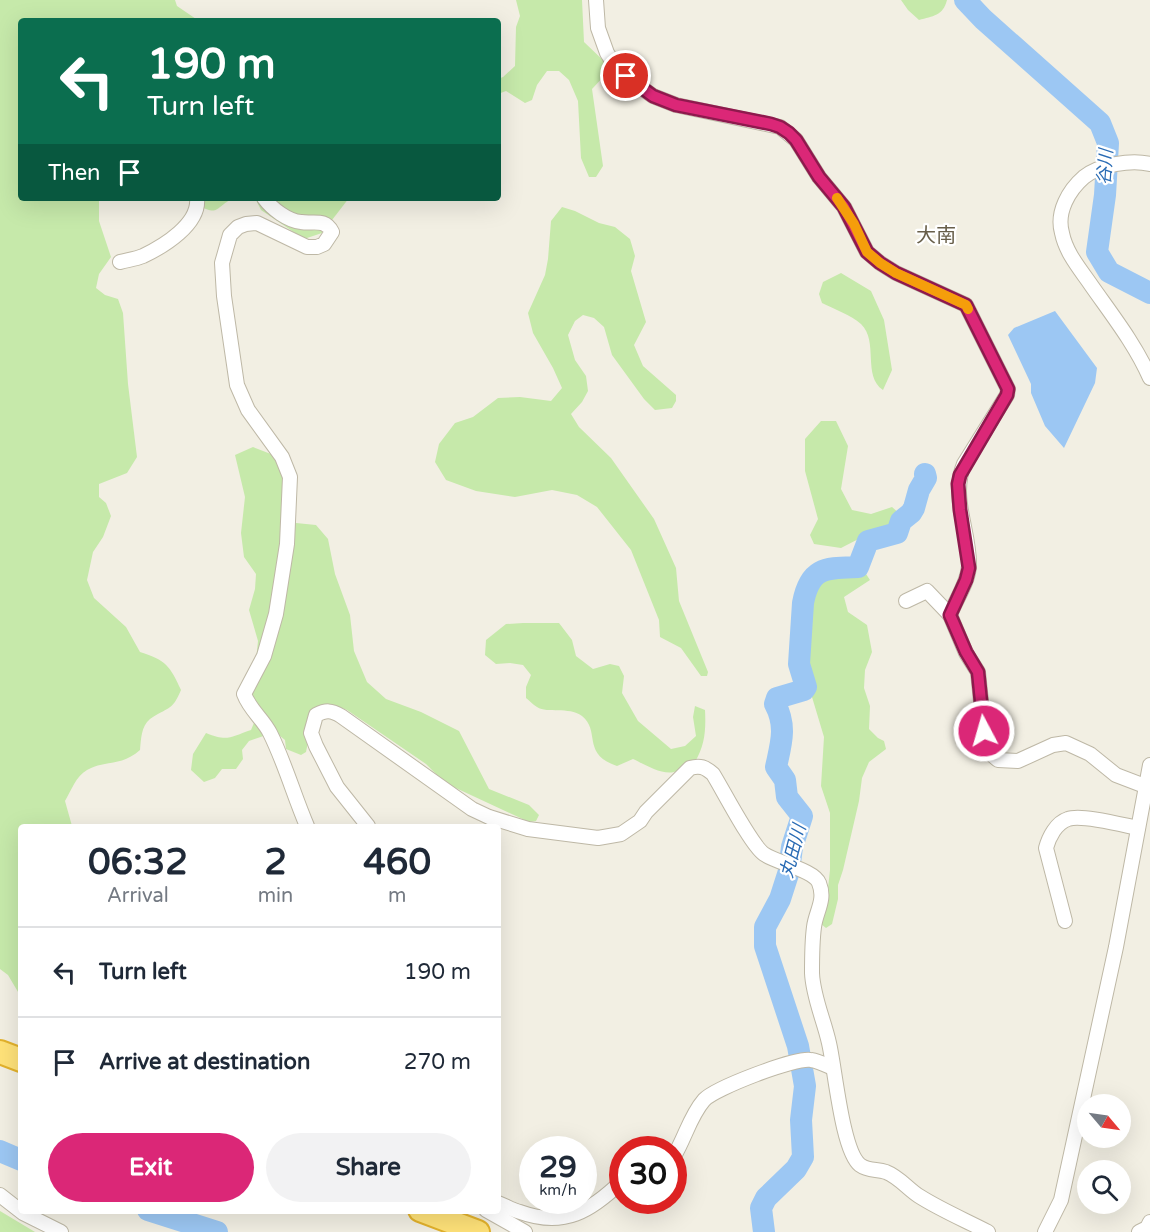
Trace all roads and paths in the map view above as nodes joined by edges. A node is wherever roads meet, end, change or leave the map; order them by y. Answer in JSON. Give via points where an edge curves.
{"nodes":[{"id":1,"x":596,"y":0,"type":"edge"},
{"id":2,"x":1150,"y":164,"type":"edge"},
{"id":3,"x":197,"y":201,"type":"edge"},
{"id":4,"x":267,"y":201,"type":"edge"},
{"id":5,"x":120,"y":262,"type":"dead end"},
{"id":6,"x":1150,"y":378,"type":"edge"},
{"id":7,"x":906,"y":601,"type":"dead end"},
{"id":8,"x":950,"y":615,"type":"junction"},
{"id":9,"x":1150,"y":765,"type":"edge"},
{"id":10,"x":1148,"y":788,"type":"edge"},
{"id":11,"x":306,"y":824,"type":"edge"},
{"id":12,"x":366,"y":824,"type":"edge"},
{"id":13,"x":1138,"y":828,"type":"junction"},
{"id":14,"x":1065,"y":921,"type":"dead end"},
{"id":15,"x":0,"y":1052,"type":"edge"},
{"id":16,"x":18,"y":1059,"type":"edge"},
{"id":17,"x":833,"y":1068,"type":"junction"},
{"id":18,"x":683,"y":1136,"type":"edge"},
{"id":19,"x":609,"y":1191,"type":"edge"},
{"id":20,"x":0,"y":1196,"type":"edge"},
{"id":21,"x":501,"y":1204,"type":"edge"},
{"id":22,"x":18,"y":1209,"type":"edge"},
{"id":23,"x":25,"y":1214,"type":"edge"},
{"id":24,"x":431,"y":1214,"type":"edge"},
{"id":25,"x":493,"y":1214,"type":"edge"},
{"id":26,"x":1150,"y":1222,"type":"edge"},
{"id":27,"x":61,"y":1232,"type":"edge"},
{"id":28,"x":478,"y":1232,"type":"edge"},
{"id":29,"x":525,"y":1232,"type":"edge"},
{"id":30,"x":988,"y":1232,"type":"edge"},
{"id":31,"x":1045,"y":1232,"type":"edge"},
{"id":32,"x":1139,"y":1232,"type":"edge"}],
"edges":[{"from":1,"to":8,"type":"street","via":[[598,28],[607,53],[636,84],[676,105],[780,127],[796,140],[844,207],[867,252],[896,273],[966,305],[1008,389],[960,475],[960,510],[969,568]]},
{"from":2,"to":6,"type":"street","via":[[1092,170],[1072,187],[1061,212],[1061,232],[1070,253],[1140,355]]},
{"from":3,"to":5,"type":"street","via":[[196,212],[186,227],[142,257]]},
{"from":4,"to":11,"type":"street","via":[[288,218],[321,221],[332,232],[324,244],[307,247],[257,223],[246,224],[230,235],[222,263],[237,385],[248,410],[282,457],[290,477],[287,544],[276,614],[264,656],[244,694],[274,741]]},
{"from":7,"to":8,"type":"street","via":[[927,591]]},
{"from":8,"to":10,"type":"street","via":[[978,672],[984,731],[991,754],[998,760],[1018,761],[1065,743],[1090,754],[1116,775]]},
{"from":9,"to":10,"type":"street"},
{"from":10,"to":13,"type":"street"},
{"from":12,"to":17,"type":"street","via":[[337,787],[311,733],[316,715],[324,711],[341,716],[472,809],[509,824],[545,832],[598,838],[621,834],[640,821],[690,768],[706,767],[761,852],[818,880],[822,892],[814,925],[812,975]]},
{"from":13,"to":14,"type":"street","via":[[1077,817],[1066,819],[1057,827],[1046,848]]},
{"from":13,"to":31,"type":"street","via":[[1061,1200]]},
{"from":15,"to":16,"type":"highway"},
{"from":17,"to":18,"type":"street","via":[[811,1059],[794,1061],[718,1090],[705,1098]]},
{"from":17,"to":30,"type":"street","via":[[854,1158],[861,1166],[886,1172],[918,1196]]},
{"from":19,"to":21,"type":"street","via":[[583,1211],[560,1219],[520,1213]]},
{"from":20,"to":22,"type":"street"},
{"from":23,"to":27,"type":"street"},
{"from":24,"to":28,"type":"highway"},
{"from":25,"to":29,"type":"street"},
{"from":26,"to":32,"type":"street"}]}
